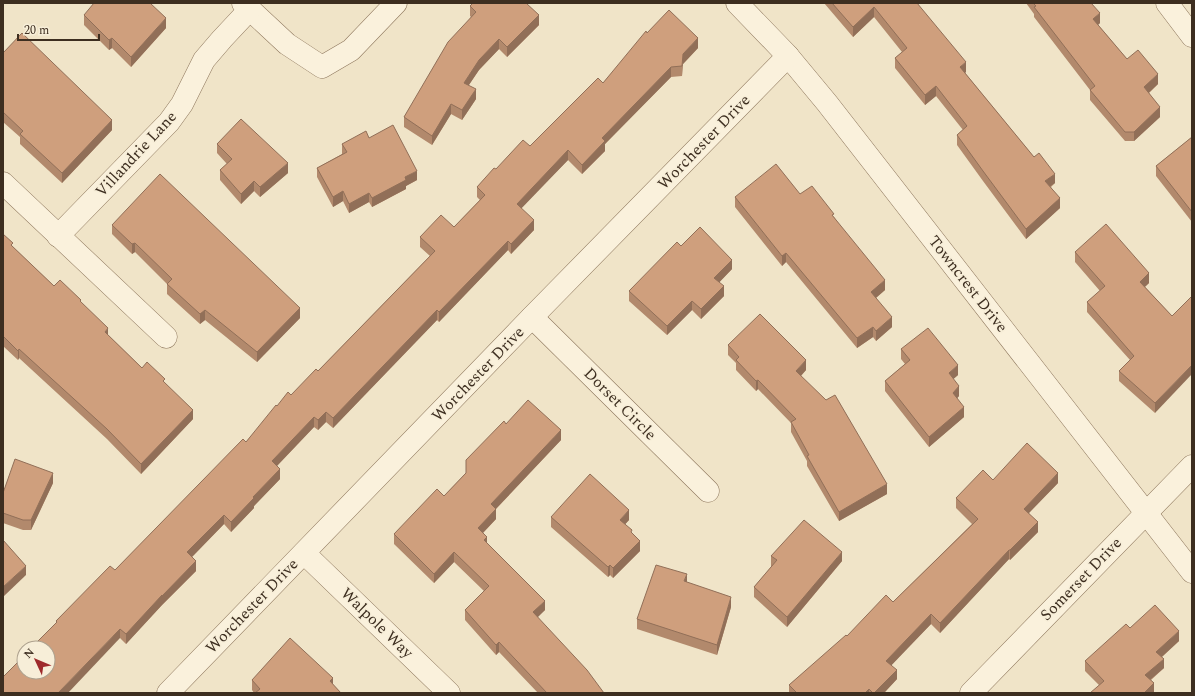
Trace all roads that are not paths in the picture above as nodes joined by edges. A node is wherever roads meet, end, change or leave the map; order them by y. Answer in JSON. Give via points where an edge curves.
{"nodes":[{"id":1,"x":396,"y":3,"type":"edge"},
{"id":2,"x":737,"y":3,"type":"edge"},
{"id":3,"x":1167,"y":3,"type":"edge"},
{"id":4,"x":247,"y":6,"type":"edge"},
{"id":5,"x":1192,"y":36,"type":"edge"},
{"id":6,"x":788,"y":56,"type":"junction"},
{"id":7,"x":3,"y":183,"type":"edge"},
{"id":8,"x":58,"y":236,"type":"junction"},
{"id":9,"x":532,"y":317,"type":"junction"},
{"id":10,"x":166,"y":337,"type":"dead end"},
{"id":11,"x":1192,"y":466,"type":"edge"},
{"id":12,"x":708,"y":491,"type":"dead end"},
{"id":13,"x":1146,"y":512,"type":"junction"},
{"id":14,"x":304,"y":553,"type":"junction"},
{"id":15,"x":1192,"y":572,"type":"edge"},
{"id":16,"x":168,"y":693,"type":"edge"},
{"id":17,"x":449,"y":693,"type":"edge"},
{"id":18,"x":971,"y":693,"type":"edge"}],
"edges":[{"from":1,"to":4,"type":"street","via":[[351,50],[322,67],[287,44]]},
{"from":2,"to":6,"type":"street","name":"Towncrest Drive"},
{"from":3,"to":5,"type":"street"},
{"from":4,"to":8,"type":"street","name":"Villandrie Lane","via":[[204,60],[182,104],[169,122]]},
{"from":6,"to":9,"type":"street","name":"Worchester Drive"},
{"from":6,"to":13,"type":"street","name":"Towncrest Drive"},
{"from":7,"to":8,"type":"street"},
{"from":8,"to":10,"type":"street"},
{"from":9,"to":12,"type":"street","name":"Dorset Circle"},
{"from":9,"to":14,"type":"street","name":"Worchester Drive"},
{"from":11,"to":13,"type":"street","name":"Somerset Drive"},
{"from":13,"to":15,"type":"street","name":"Towncrest Drive"},
{"from":13,"to":18,"type":"street","name":"Somerset Drive"},
{"from":14,"to":16,"type":"street","name":"Worchester Drive"},
{"from":14,"to":17,"type":"street","name":"Walpole Way"}]}
